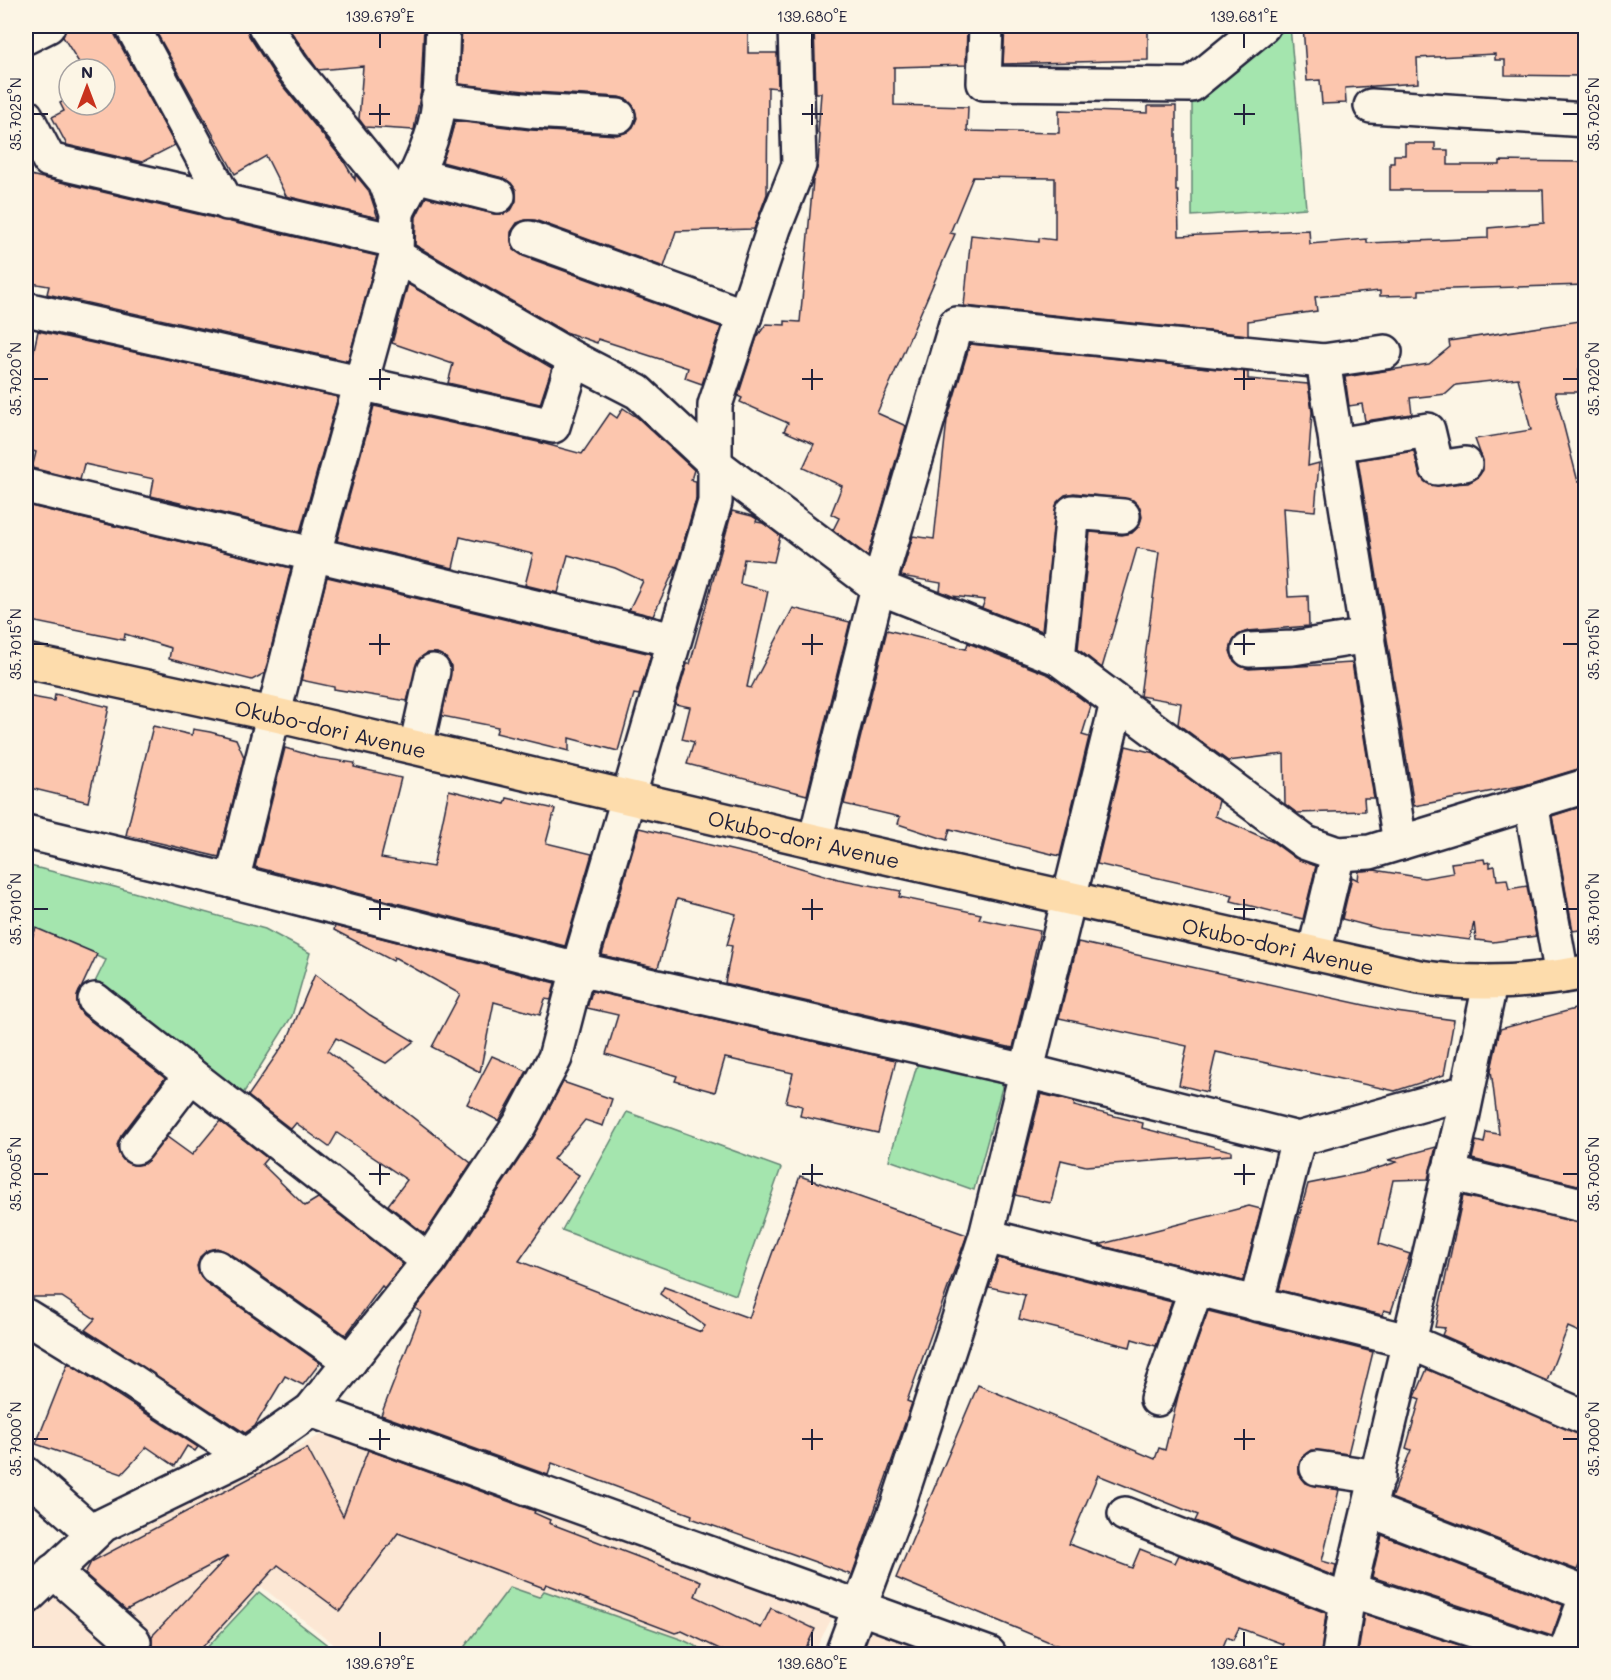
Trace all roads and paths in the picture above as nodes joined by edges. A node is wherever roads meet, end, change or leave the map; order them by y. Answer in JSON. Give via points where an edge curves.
{"nodes":[{"id":1,"x":48,"y":26,"type":"edge"},
{"id":2,"x":132,"y":26,"type":"edge"},
{"id":3,"x":266,"y":26,"type":"edge"},
{"id":4,"x":443,"y":26,"type":"edge"},
{"id":5,"x":795,"y":26,"type":"edge"},
{"id":6,"x":986,"y":26,"type":"edge"},
{"id":7,"x":1263,"y":26,"type":"edge"},
{"id":8,"x":26,"y":37,"type":"edge"},
{"id":9,"x":438,"y":100,"type":"junction"},
{"id":10,"x":1371,"y":106,"type":"dead end"},
{"id":11,"x":26,"y":116,"type":"edge"},
{"id":12,"x":618,"y":116,"type":"dead end"},
{"id":13,"x":1586,"y":120,"type":"edge"},
{"id":14,"x":37,"y":161,"type":"edge"},
{"id":15,"x":415,"y":175,"type":"junction"},
{"id":16,"x":498,"y":196,"type":"dead end"},
{"id":17,"x":227,"y":203,"type":"junction"},
{"id":18,"x":396,"y":236,"type":"junction"},
{"id":19,"x":529,"y":238,"type":"dead end"},
{"id":20,"x":26,"y":309,"type":"edge"},
{"id":21,"x":745,"y":316,"type":"junction"},
{"id":22,"x":1385,"y":352,"type":"dead end"},
{"id":23,"x":574,"y":359,"type":"junction"},
{"id":24,"x":1323,"y":361,"type":"junction"},
{"id":25,"x":362,"y":385,"type":"junction"},
{"id":26,"x":1336,"y":445,"type":"junction"},
{"id":27,"x":714,"y":463,"type":"junction"},
{"id":28,"x":1465,"y":464,"type":"dead end"},
{"id":29,"x":26,"y":486,"type":"edge"},
{"id":30,"x":1123,"y":516,"type":"dead end"},
{"id":31,"x":314,"y":553,"type":"junction"},
{"id":32,"x":878,"y":587,"type":"junction"},
{"id":33,"x":1368,"y":636,"type":"junction"},
{"id":34,"x":674,"y":640,"type":"junction"},
{"id":35,"x":1249,"y":650,"type":"dead end"},
{"id":36,"x":1058,"y":658,"type":"junction"},
{"id":37,"x":26,"y":660,"type":"edge"},
{"id":38,"x":433,"y":671,"type":"dead end"},
{"id":39,"x":1117,"y":703,"type":"junction"},
{"id":40,"x":272,"y":714,"type":"junction"},
{"id":41,"x":416,"y":747,"type":"junction"},
{"id":42,"x":1586,"y":786,"type":"edge"},
{"id":43,"x":628,"y":797,"type":"junction"},
{"id":44,"x":1531,"y":803,"type":"junction"},
{"id":45,"x":26,"y":832,"type":"edge"},
{"id":46,"x":815,"y":840,"type":"junction"},
{"id":47,"x":1400,"y":843,"type":"junction"},
{"id":48,"x":1338,"y":854,"type":"junction"},
{"id":49,"x":232,"y":881,"type":"junction"},
{"id":50,"x":1068,"y":897,"type":"junction"},
{"id":51,"x":1314,"y":954,"type":"junction"},
{"id":52,"x":578,"y":969,"type":"junction"},
{"id":53,"x":1574,"y":974,"type":"edge"},
{"id":54,"x":1490,"y":984,"type":"junction"},
{"id":55,"x":95,"y":1000,"type":"dead end"},
{"id":56,"x":1027,"y":1071,"type":"junction"},
{"id":57,"x":191,"y":1075,"type":"junction"},
{"id":58,"x":1467,"y":1092,"type":"junction"},
{"id":59,"x":1298,"y":1139,"type":"junction"},
{"id":60,"x":136,"y":1147,"type":"dead end"},
{"id":61,"x":1448,"y":1173,"type":"junction"},
{"id":62,"x":1586,"y":1206,"type":"edge"},
{"id":63,"x":986,"y":1236,"type":"junction"},
{"id":64,"x":429,"y":1261,"type":"junction"},
{"id":65,"x":216,"y":1267,"type":"dead end"},
{"id":66,"x":1196,"y":1289,"type":"junction"},
{"id":67,"x":1256,"y":1304,"type":"junction"},
{"id":68,"x":26,"y":1316,"type":"edge"},
{"id":69,"x":1408,"y":1341,"type":"junction"},
{"id":70,"x":350,"y":1361,"type":"junction"},
{"id":71,"x":1157,"y":1399,"type":"dead end"},
{"id":72,"x":311,"y":1410,"type":"junction"},
{"id":73,"x":1586,"y":1418,"type":"edge"},
{"id":74,"x":245,"y":1456,"type":"junction"},
{"id":75,"x":1317,"y":1468,"type":"dead end"},
{"id":76,"x":26,"y":1474,"type":"edge"},
{"id":77,"x":1377,"y":1477,"type":"junction"},
{"id":78,"x":1370,"y":1510,"type":"junction"},
{"id":79,"x":1125,"y":1514,"type":"dead end"},
{"id":80,"x":93,"y":1533,"type":"junction"},
{"id":81,"x":53,"y":1571,"type":"junction"},
{"id":82,"x":1349,"y":1596,"type":"junction"},
{"id":83,"x":26,"y":1598,"type":"edge"},
{"id":84,"x":861,"y":1609,"type":"junction"},
{"id":85,"x":1583,"y":1609,"type":"edge"},
{"id":86,"x":134,"y":1642,"type":"dead end"},
{"id":87,"x":842,"y":1654,"type":"edge"},
{"id":88,"x":989,"y":1654,"type":"edge"},
{"id":89,"x":1339,"y":1654,"type":"edge"},
{"id":90,"x":1546,"y":1654,"type":"edge"},
{"id":91,"x":1565,"y":1654,"type":"edge"}],
"edges":[{"from":1,"to":8,"type":"street"},
{"from":2,"to":17,"type":"street"},
{"from":3,"to":18,"type":"street","via":[[292,67],[385,181]]},
{"from":4,"to":9,"type":"street"},
{"from":5,"to":21,"type":"street","via":[[799,165]]},
{"from":6,"to":7,"type":"street","via":[[984,83],[1191,85]]},
{"from":9,"to":12,"type":"street"},
{"from":9,"to":15,"type":"street","via":[[433,132]]},
{"from":10,"to":13,"type":"street"},
{"from":11,"to":14,"type":"street"},
{"from":14,"to":17,"type":"street"},
{"from":15,"to":16,"type":"street"},
{"from":15,"to":18,"type":"street"},
{"from":17,"to":18,"type":"street"},
{"from":18,"to":23,"type":"street"},
{"from":18,"to":25,"type":"street"},
{"from":19,"to":21,"type":"street"},
{"from":20,"to":25,"type":"street"},
{"from":21,"to":27,"type":"street","via":[[715,405]]},
{"from":22,"to":24,"type":"street"},
{"from":23,"to":25,"type":"street","via":[[554,426]]},
{"from":23,"to":27,"type":"street","via":[[638,392]]},
{"from":24,"to":26,"type":"street"},
{"from":24,"to":32,"type":"street","via":[[956,324]]},
{"from":25,"to":31,"type":"street"},
{"from":26,"to":28,"type":"street","via":[[1428,430],[1437,468]]},
{"from":26,"to":33,"type":"street"},
{"from":27,"to":32,"type":"street"},
{"from":27,"to":34,"type":"street","via":[[715,502]]},
{"from":29,"to":31,"type":"street"},
{"from":30,"to":36,"type":"street","via":[[1073,512]]},
{"from":31,"to":34,"type":"street"},
{"from":31,"to":40,"type":"street"},
{"from":32,"to":36,"type":"street"},
{"from":32,"to":46,"type":"street"},
{"from":33,"to":35,"type":"street","via":[[1293,648]]},
{"from":33,"to":47,"type":"street"},
{"from":34,"to":43,"type":"street"},
{"from":36,"to":39,"type":"street"},
{"from":37,"to":40,"type":"main road","name":"Okubo-dori Avenue"},
{"from":38,"to":41,"type":"street"},
{"from":39,"to":48,"type":"street","via":[[1306,843]]},
{"from":39,"to":50,"type":"street"},
{"from":40,"to":41,"type":"main road","name":"Okubo-dori Avenue"},
{"from":40,"to":49,"type":"street"},
{"from":41,"to":43,"type":"main road","name":"Okubo-dori Avenue"},
{"from":42,"to":44,"type":"street"},
{"from":43,"to":46,"type":"main road","name":"Okubo-dori Avenue"},
{"from":43,"to":52,"type":"street"},
{"from":44,"to":47,"type":"street"},
{"from":44,"to":53,"type":"street"},
{"from":45,"to":49,"type":"street"},
{"from":46,"to":50,"type":"main road","name":"Okubo-dori Avenue"},
{"from":47,"to":48,"type":"street","via":[[1370,852]]},
{"from":48,"to":51,"type":"street"},
{"from":49,"to":52,"type":"street"},
{"from":50,"to":51,"type":"main road","name":"Okubo-dori Avenue"},
{"from":50,"to":56,"type":"street"},
{"from":51,"to":54,"type":"main road","name":"Okubo-dori Avenue","via":[[1419,977]]},
{"from":52,"to":56,"type":"street"},
{"from":52,"to":64,"type":"street","via":[[555,1058],[520,1124]]},
{"from":53,"to":54,"type":"main road","name":"Okubo-dori Avenue"},
{"from":54,"to":58,"type":"street"},
{"from":55,"to":57,"type":"street"},
{"from":56,"to":59,"type":"street"},
{"from":56,"to":63,"type":"street"},
{"from":57,"to":60,"type":"street"},
{"from":57,"to":64,"type":"street"},
{"from":58,"to":59,"type":"street"},
{"from":58,"to":61,"type":"street"},
{"from":59,"to":67,"type":"street"},
{"from":61,"to":62,"type":"street"},
{"from":61,"to":69,"type":"street"},
{"from":63,"to":66,"type":"street"},
{"from":63,"to":84,"type":"street"},
{"from":64,"to":70,"type":"street"},
{"from":65,"to":70,"type":"street"},
{"from":66,"to":67,"type":"street"},
{"from":66,"to":71,"type":"street"},
{"from":67,"to":69,"type":"street"},
{"from":68,"to":74,"type":"street"},
{"from":69,"to":73,"type":"street"},
{"from":69,"to":77,"type":"street"},
{"from":70,"to":72,"type":"street"},
{"from":72,"to":74,"type":"street"},
{"from":72,"to":84,"type":"street"},
{"from":74,"to":80,"type":"street","via":[[102,1525]]},
{"from":75,"to":77,"type":"street"},
{"from":76,"to":80,"type":"street"},
{"from":77,"to":78,"type":"street"},
{"from":78,"to":82,"type":"street"},
{"from":78,"to":85,"type":"street"},
{"from":79,"to":82,"type":"street"},
{"from":80,"to":81,"type":"street"},
{"from":81,"to":83,"type":"street"},
{"from":81,"to":86,"type":"street"},
{"from":82,"to":89,"type":"street"},
{"from":82,"to":90,"type":"street"},
{"from":84,"to":87,"type":"street"},
{"from":84,"to":88,"type":"street"},
{"from":85,"to":91,"type":"street"}]}
